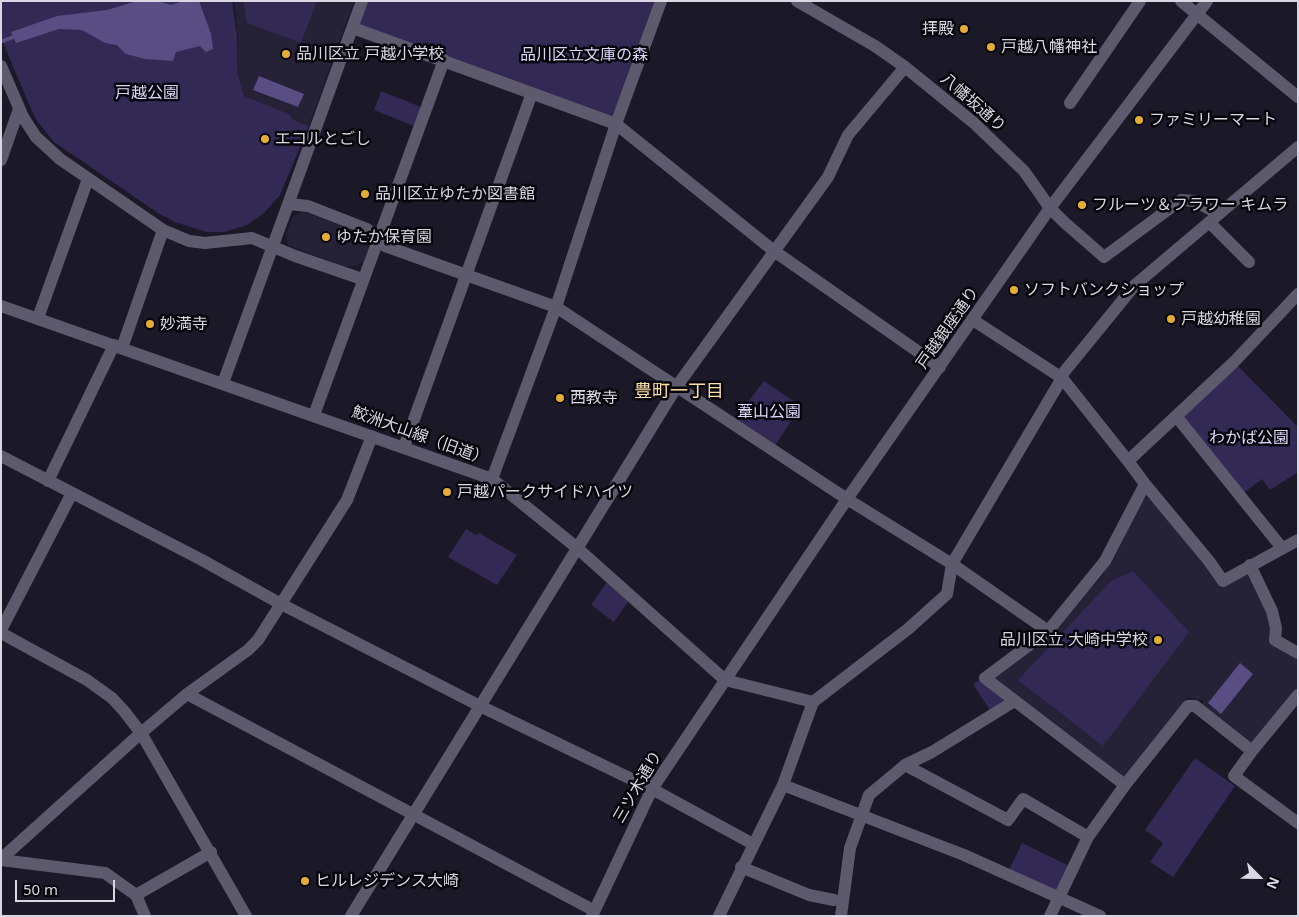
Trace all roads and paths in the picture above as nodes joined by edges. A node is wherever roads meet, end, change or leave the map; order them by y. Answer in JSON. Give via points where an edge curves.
{"nodes":[{"id":1,"x":362,"y":1,"type":"edge"},
{"id":2,"x":661,"y":1,"type":"edge"},
{"id":3,"x":797,"y":1,"type":"edge"},
{"id":4,"x":1140,"y":1,"type":"edge"},
{"id":5,"x":1181,"y":1,"type":"edge"},
{"id":6,"x":1207,"y":1,"type":"edge"},
{"id":7,"x":1197,"y":15,"type":"junction"},
{"id":8,"x":353,"y":28,"type":"junction"},
{"id":9,"x":444,"y":60,"type":"junction"},
{"id":10,"x":1,"y":66,"type":"edge"},
{"id":11,"x":905,"y":67,"type":"junction"},
{"id":12,"x":532,"y":93,"type":"junction"},
{"id":13,"x":1298,"y":97,"type":"edge"},
{"id":14,"x":1070,"y":103,"type":"dead end"},
{"id":15,"x":19,"y":109,"type":"junction"},
{"id":16,"x":616,"y":124,"type":"junction"},
{"id":17,"x":1298,"y":147,"type":"edge"},
{"id":18,"x":1,"y":160,"type":"edge"},
{"id":19,"x":88,"y":179,"type":"junction"},
{"id":20,"x":289,"y":204,"type":"junction"},
{"id":21,"x":1050,"y":208,"type":"junction"},
{"id":22,"x":1214,"y":218,"type":"junction"},
{"id":23,"x":163,"y":230,"type":"junction"},
{"id":24,"x":378,"y":239,"type":"junction"},
{"id":25,"x":273,"y":248,"type":"junction"},
{"id":26,"x":774,"y":251,"type":"junction"},
{"id":27,"x":1249,"y":262,"type":"dead end"},
{"id":28,"x":466,"y":275,"type":"junction"},
{"id":29,"x":362,"y":279,"type":"junction"},
{"id":30,"x":1293,"y":299,"type":"edge"},
{"id":31,"x":1,"y":306,"type":"edge"},
{"id":32,"x":556,"y":307,"type":"junction"},
{"id":33,"x":1298,"y":313,"type":"edge"},
{"id":34,"x":38,"y":318,"type":"junction"},
{"id":35,"x":973,"y":320,"type":"junction"},
{"id":36,"x":118,"y":346,"type":"junction"},
{"id":37,"x":940,"y":367,"type":"junction"},
{"id":38,"x":1061,"y":378,"type":"junction"},
{"id":39,"x":223,"y":383,"type":"junction"},
{"id":40,"x":676,"y":386,"type":"junction"},
{"id":41,"x":314,"y":415,"type":"junction"},
{"id":42,"x":1176,"y":416,"type":"junction"},
{"id":43,"x":372,"y":436,"type":"junction"},
{"id":44,"x":404,"y":447,"type":"junction"},
{"id":45,"x":1,"y":456,"type":"edge"},
{"id":46,"x":1128,"y":461,"type":"junction"},
{"id":47,"x":492,"y":479,"type":"junction"},
{"id":48,"x":48,"y":481,"type":"junction"},
{"id":49,"x":1145,"y":484,"type":"junction"},
{"id":50,"x":72,"y":493,"type":"junction"},
{"id":51,"x":847,"y":498,"type":"junction"},
{"id":52,"x":1298,"y":540,"type":"edge"},
{"id":53,"x":576,"y":547,"type":"junction"},
{"id":54,"x":1282,"y":548,"type":"junction"},
{"id":55,"x":952,"y":564,"type":"junction"},
{"id":56,"x":1250,"y":565,"type":"junction"},
{"id":57,"x":281,"y":604,"type":"junction"},
{"id":58,"x":1,"y":631,"type":"edge"},
{"id":59,"x":1048,"y":631,"type":"junction"},
{"id":60,"x":1298,"y":653,"type":"edge"},
{"id":61,"x":725,"y":680,"type":"junction"},
{"id":62,"x":187,"y":694,"type":"junction"},
{"id":63,"x":1298,"y":695,"type":"edge"},
{"id":64,"x":813,"y":702,"type":"junction"},
{"id":65,"x":1013,"y":702,"type":"junction"},
{"id":66,"x":480,"y":706,"type":"junction"},
{"id":67,"x":141,"y":733,"type":"junction"},
{"id":68,"x":1252,"y":751,"type":"junction"},
{"id":69,"x":905,"y":765,"type":"junction"},
{"id":70,"x":783,"y":785,"type":"junction"},
{"id":71,"x":1125,"y":785,"type":"junction"},
{"id":72,"x":652,"y":789,"type":"junction"},
{"id":73,"x":413,"y":814,"type":"junction"},
{"id":74,"x":863,"y":815,"type":"junction"},
{"id":75,"x":1298,"y":823,"type":"edge"},
{"id":76,"x":1088,"y":837,"type":"junction"},
{"id":77,"x":753,"y":844,"type":"junction"},
{"id":78,"x":211,"y":852,"type":"junction"},
{"id":79,"x":1,"y":859,"type":"edge"},
{"id":80,"x":741,"y":867,"type":"junction"},
{"id":81,"x":136,"y":896,"type":"junction"},
{"id":82,"x":1058,"y":897,"type":"junction"},
{"id":83,"x":834,"y":900,"type":"dead end"},
{"id":84,"x":592,"y":913,"type":"edge"},
{"id":85,"x":145,"y":916,"type":"edge"},
{"id":86,"x":246,"y":916,"type":"edge"},
{"id":87,"x":351,"y":916,"type":"edge"},
{"id":88,"x":719,"y":916,"type":"edge"},
{"id":89,"x":841,"y":916,"type":"edge"},
{"id":90,"x":1050,"y":916,"type":"edge"},
{"id":91,"x":1100,"y":916,"type":"edge"}],
"edges":[{"from":1,"to":8,"type":"street"},
{"from":2,"to":16,"type":"street","name":"鮫洲大山線（旧道）"},
{"from":3,"to":11,"type":"street","name":"八幡坂通り"},
{"from":4,"to":14,"type":"street"},
{"from":5,"to":7,"type":"street"},
{"from":6,"to":7,"type":"street","name":"戸越銀座通り"},
{"from":7,"to":13,"type":"street"},
{"from":7,"to":21,"type":"street","name":"戸越銀座通り"},
{"from":8,"to":9,"type":"street"},
{"from":8,"to":20,"type":"street"},
{"from":9,"to":12,"type":"street"},
{"from":9,"to":24,"type":"street"},
{"from":10,"to":15,"type":"street"},
{"from":11,"to":21,"type":"street","name":"八幡坂通り","via":[[974,123],[1024,171]]},
{"from":11,"to":26,"type":"street","via":[[848,135],[828,177]]},
{"from":12,"to":16,"type":"street"},
{"from":12,"to":28,"type":"street"},
{"from":15,"to":18,"type":"street"},
{"from":15,"to":19,"type":"street","via":[[36,137]]},
{"from":16,"to":26,"type":"street"},
{"from":16,"to":32,"type":"street","name":"鮫洲大山線（旧道）"},
{"from":17,"to":22,"type":"street"},
{"from":19,"to":23,"type":"street"},
{"from":19,"to":34,"type":"street"},
{"from":20,"to":24,"type":"street","via":[[308,206],[367,229]]},
{"from":20,"to":25,"type":"street"},
{"from":21,"to":22,"type":"street","name":"八幡坂通り","via":[[1104,257],[1181,200],[1194,201]]},
{"from":21,"to":35,"type":"street","name":"戸越銀座通り"},
{"from":22,"to":27,"type":"street"},
{"from":22,"to":38,"type":"street","via":[[1134,285]]},
{"from":23,"to":25,"type":"street","via":[[189,241],[216,243],[247,238]]},
{"from":23,"to":36,"type":"street"},
{"from":24,"to":28,"type":"street","via":[[385,246]]},
{"from":24,"to":29,"type":"street"},
{"from":25,"to":29,"type":"street"},
{"from":25,"to":39,"type":"street"},
{"from":26,"to":37,"type":"street"},
{"from":26,"to":40,"type":"street"},
{"from":28,"to":32,"type":"street"},
{"from":28,"to":44,"type":"street"},
{"from":29,"to":41,"type":"street"},
{"from":30,"to":33,"type":"street"},
{"from":30,"to":42,"type":"street","via":[[1234,362]]},
{"from":31,"to":34,"type":"street","name":"鮫洲大山線（旧道）"},
{"from":32,"to":40,"type":"street"},
{"from":32,"to":47,"type":"street","name":"鮫洲大山線（旧道）"},
{"from":34,"to":36,"type":"street","name":"鮫洲大山線（旧道）"},
{"from":35,"to":37,"type":"street","name":"戸越銀座通り"},
{"from":35,"to":38,"type":"street"},
{"from":36,"to":39,"type":"street","name":"鮫洲大山線（旧道）"},
{"from":36,"to":48,"type":"street"},
{"from":37,"to":51,"type":"street","name":"戸越銀座通り"},
{"from":38,"to":46,"type":"street"},
{"from":38,"to":55,"type":"street"},
{"from":39,"to":41,"type":"street","name":"鮫洲大山線（旧道）"},
{"from":40,"to":51,"type":"street"},
{"from":40,"to":53,"type":"street"},
{"from":41,"to":43,"type":"street","name":"鮫洲大山線（旧道）"},
{"from":42,"to":46,"type":"street"},
{"from":42,"to":54,"type":"street"},
{"from":43,"to":44,"type":"street","name":"鮫洲大山線（旧道）"},
{"from":43,"to":57,"type":"street","via":[[347,500]]},
{"from":44,"to":47,"type":"street","name":"鮫洲大山線（旧道）"},
{"from":45,"to":48,"type":"street"},
{"from":46,"to":49,"type":"street"},
{"from":47,"to":53,"type":"street"},
{"from":48,"to":50,"type":"street"},
{"from":49,"to":56,"type":"street","via":[[1223,581]]},
{"from":49,"to":59,"type":"street","via":[[1105,561]]},
{"from":50,"to":57,"type":"street"},
{"from":50,"to":58,"type":"street"},
{"from":51,"to":55,"type":"street"},
{"from":51,"to":61,"type":"street","name":"戸越銀座通り"},
{"from":52,"to":54,"type":"street"},
{"from":53,"to":61,"type":"street"},
{"from":53,"to":66,"type":"street"},
{"from":54,"to":56,"type":"street"},
{"from":55,"to":59,"type":"street"},
{"from":55,"to":64,"type":"street","via":[[947,594],[908,629]]},
{"from":56,"to":60,"type":"street","via":[[1272,611],[1275,640]]},
{"from":57,"to":62,"type":"street","via":[[248,650]]},
{"from":57,"to":66,"type":"street"},
{"from":58,"to":67,"type":"street","via":[[112,698]]},
{"from":59,"to":65,"type":"street","via":[[985,678]]},
{"from":61,"to":64,"type":"street"},
{"from":61,"to":72,"type":"street","name":"三ツ木通り"},
{"from":62,"to":67,"type":"street"},
{"from":62,"to":73,"type":"street"},
{"from":63,"to":68,"type":"street"},
{"from":64,"to":70,"type":"street"},
{"from":65,"to":69,"type":"street"},
{"from":65,"to":71,"type":"street"},
{"from":66,"to":72,"type":"street"},
{"from":66,"to":73,"type":"street"},
{"from":67,"to":78,"type":"street"},
{"from":67,"to":79,"type":"street"},
{"from":68,"to":71,"type":"street","via":[[1196,706],[1188,706]]},
{"from":68,"to":75,"type":"street","via":[[1234,776]]},
{"from":69,"to":74,"type":"street","via":[[869,795]]},
{"from":69,"to":76,"type":"street","via":[[1008,820],[1023,799]]},
{"from":70,"to":74,"type":"street"},
{"from":70,"to":77,"type":"street"},
{"from":71,"to":76,"type":"street"},
{"from":72,"to":77,"type":"street"},
{"from":72,"to":84,"type":"street","name":"三ツ木通り"},
{"from":73,"to":84,"type":"street"},
{"from":73,"to":87,"type":"street"},
{"from":74,"to":82,"type":"street"},
{"from":74,"to":89,"type":"street","via":[[850,848]]},
{"from":76,"to":82,"type":"street"},
{"from":77,"to":80,"type":"street"},
{"from":78,"to":81,"type":"street"},
{"from":78,"to":86,"type":"street"},
{"from":79,"to":81,"type":"street","via":[[105,873]]},
{"from":80,"to":83,"type":"street","via":[[809,895]]},
{"from":80,"to":88,"type":"street"},
{"from":81,"to":85,"type":"street"},
{"from":82,"to":90,"type":"street"},
{"from":82,"to":91,"type":"street"}]}
